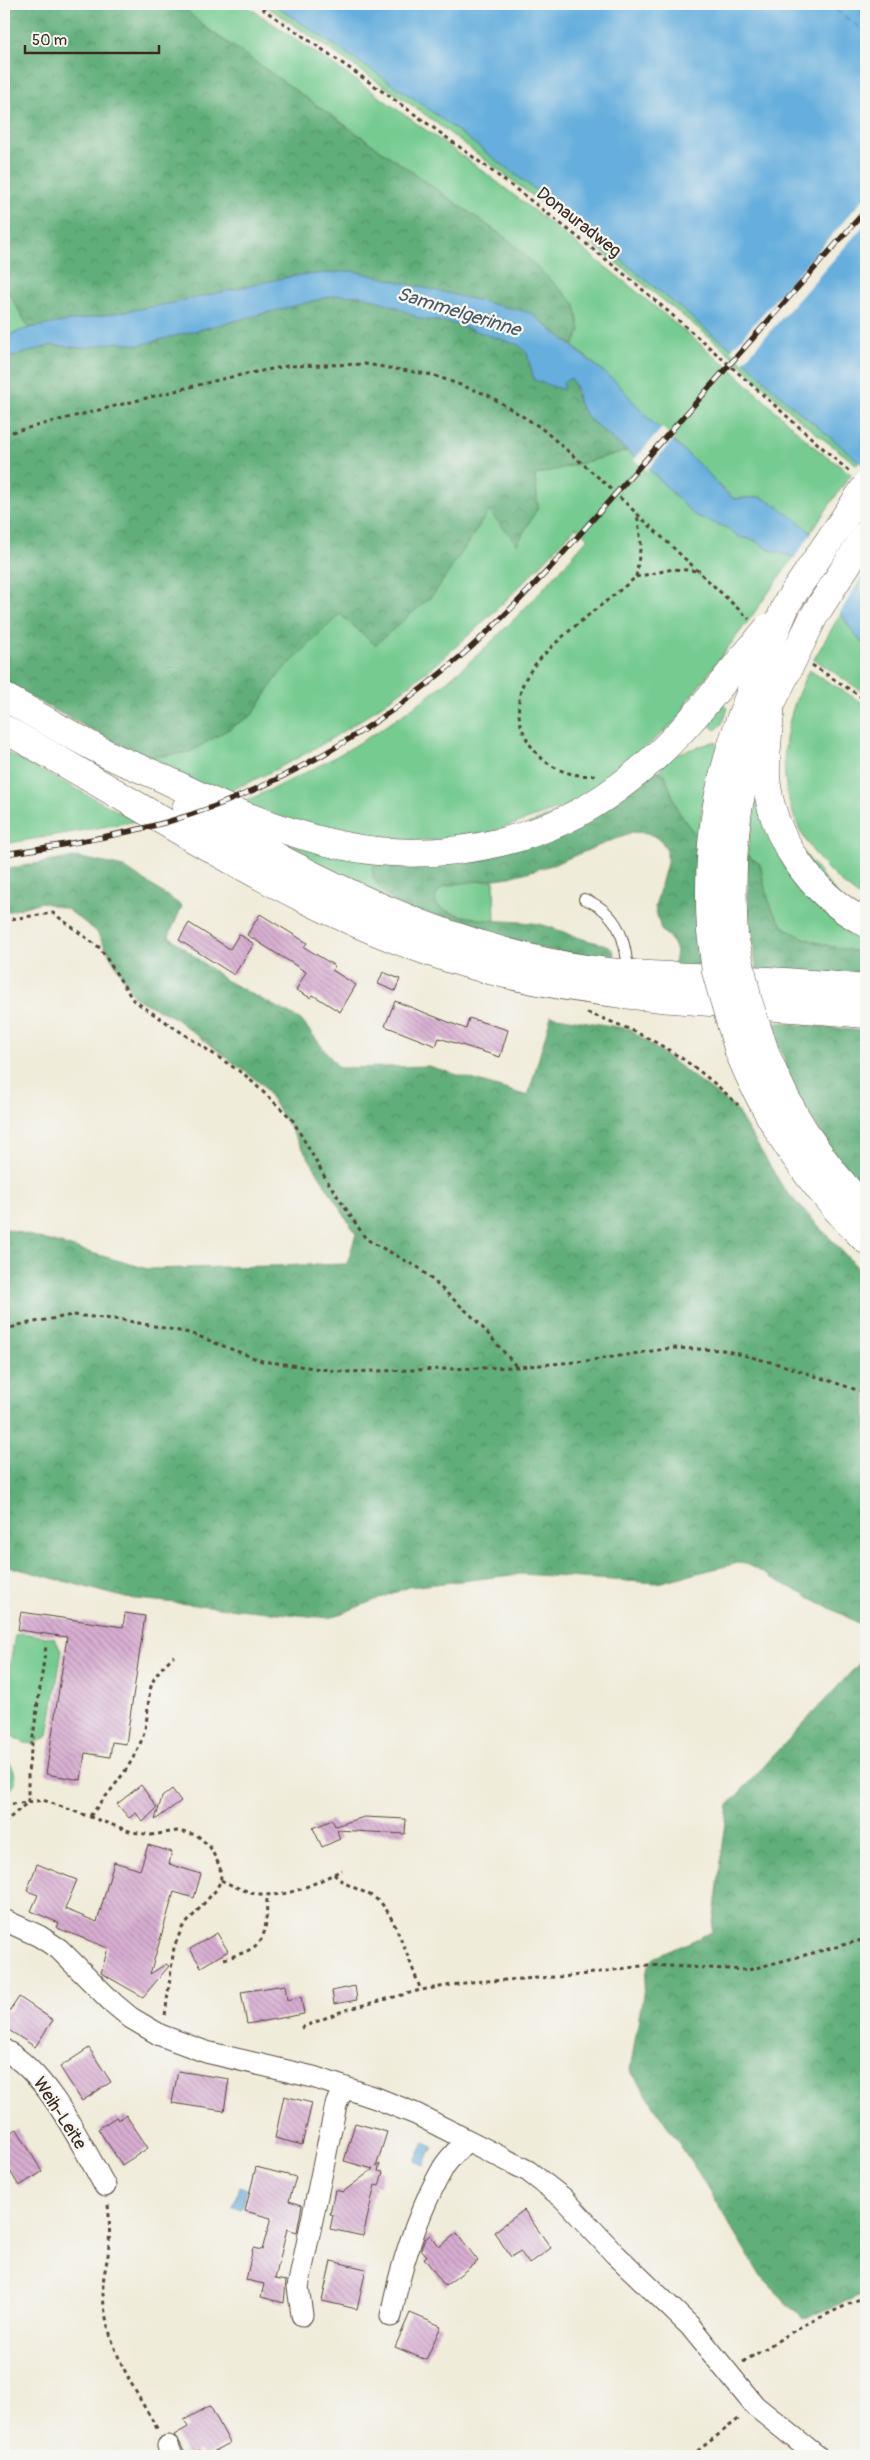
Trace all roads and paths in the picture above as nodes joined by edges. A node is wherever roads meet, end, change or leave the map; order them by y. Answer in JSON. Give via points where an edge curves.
{"nodes":[{"id":1,"x":255,"y":4,"type":"edge"},
{"id":2,"x":4,"y":434,"type":"edge"},
{"id":3,"x":859,"y":480,"type":"edge"},
{"id":4,"x":637,"y":512,"type":"junction"},
{"id":5,"x":866,"y":535,"type":"edge"},
{"id":6,"x":636,"y":577,"type":"junction"},
{"id":7,"x":812,"y":665,"type":"dead end"},
{"id":8,"x":752,"y":688,"type":"junction"},
{"id":9,"x":4,"y":697,"type":"edge"},
{"id":10,"x":866,"y":700,"type":"edge"},
{"id":11,"x":4,"y":729,"type":"edge"},
{"id":12,"x":111,"y":756,"type":"junction"},
{"id":13,"x":600,"y":775,"type":"dead end"},
{"id":14,"x":584,"y":899,"type":"dead end"},
{"id":15,"x":4,"y":920,"type":"edge"},
{"id":16,"x":866,"y":923,"type":"edge"},
{"id":17,"x":628,"y":974,"type":"junction"},
{"id":18,"x":866,"y":988,"type":"edge"},
{"id":19,"x":577,"y":1011,"type":"dead end"},
{"id":20,"x":866,"y":1014,"type":"edge"},
{"id":21,"x":752,"y":1052,"type":"junction"},
{"id":22,"x":743,"y":1110,"type":"dead end"},
{"id":23,"x":866,"y":1209,"type":"edge"},
{"id":24,"x":866,"y":1240,"type":"edge"},
{"id":25,"x":4,"y":1331,"type":"edge"},
{"id":26,"x":517,"y":1367,"type":"junction"},
{"id":27,"x":866,"y":1393,"type":"edge"},
{"id":28,"x":46,"y":1646,"type":"dead end"},
{"id":29,"x":174,"y":1656,"type":"dead end"},
{"id":30,"x":28,"y":1802,"type":"junction"},
{"id":31,"x":4,"y":1805,"type":"edge"},
{"id":32,"x":90,"y":1816,"type":"junction"},
{"id":33,"x":4,"y":1823,"type":"edge"},
{"id":34,"x":342,"y":1870,"type":"dead end"},
{"id":35,"x":334,"y":1874,"type":"junction"},
{"id":36,"x":222,"y":1880,"type":"junction"},
{"id":37,"x":267,"y":1896,"type":"junction"},
{"id":38,"x":4,"y":1920,"type":"edge"},
{"id":39,"x":866,"y":1939,"type":"edge"},
{"id":40,"x":224,"y":1959,"type":"dead end"},
{"id":41,"x":420,"y":1990,"type":"junction"},
{"id":42,"x":300,"y":2028,"type":"dead end"},
{"id":43,"x":160,"y":2036,"type":"junction"},
{"id":44,"x":4,"y":2050,"type":"edge"},
{"id":45,"x":344,"y":2088,"type":"junction"},
{"id":46,"x":466,"y":2141,"type":"junction"},
{"id":47,"x":105,"y":2186,"type":"joint"},
{"id":48,"x":866,"y":2296,"type":"edge"},
{"id":49,"x":302,"y":2315,"type":"dead end"},
{"id":50,"x":391,"y":2316,"type":"dead end"},
{"id":51,"x":728,"y":2373,"type":"junction"},
{"id":52,"x":755,"y":2406,"type":"junction"},
{"id":53,"x":170,"y":2451,"type":"edge"},
{"id":54,"x":690,"y":2456,"type":"edge"},
{"id":55,"x":817,"y":2456,"type":"edge"}],
"edges":[{"from":1,"to":3,"type":"path","name":"Donauradweg","via":[[377,86],[487,167],[701,339]]},
{"from":2,"to":4,"type":"path","via":[[262,370],[312,364],[365,364],[432,375],[503,402],[556,439]]},
{"from":3,"to":8,"type":"main road","bridge":true,"via":[[787,603]]},
{"from":4,"to":6,"type":"path","via":[[641,543]]},
{"from":4,"to":6,"type":"path","via":[[700,571],[674,569]]},
{"from":5,"to":8,"type":"main road","bridge":true,"via":[[814,616]]},
{"from":6,"to":13,"type":"path","via":[[539,661],[524,680],[519,702],[523,735],[538,756],[546,763],[579,776]]},
{"from":7,"to":10,"type":"path"},
{"from":8,"to":12,"type":"main road","via":[[678,736],[592,806],[544,829],[463,850],[376,851],[308,837],[208,801]]},
{"from":8,"to":16,"type":"main road","via":[[772,811],[778,828],[794,858],[817,886]]},
{"from":8,"to":21,"type":"main road","bridge":true,"via":[[728,756],[715,811],[709,867],[723,934],[723,999]]},
{"from":9,"to":12,"type":"main road"},
{"from":11,"to":20,"type":"main road","via":[[304,900],[450,958],[527,979],[634,997]]},
{"from":12,"to":17,"type":"main road","via":[[152,788],[189,810],[326,883],[395,914],[493,950]]},
{"from":14,"to":17,"type":"lane","via":[[596,903],[622,934],[627,949]]},
{"from":15,"to":26,"type":"path","via":[[53,913],[100,948],[133,1000],[245,1075],[292,1119],[326,1179],[366,1239],[419,1268],[474,1319]]},
{"from":17,"to":18,"type":"main road"},
{"from":19,"to":22,"type":"path","via":[[608,1020],[663,1045],[696,1068]]},
{"from":21,"to":23,"type":"main road","via":[[783,1094],[813,1145]]},
{"from":21,"to":24,"type":"main road","via":[[752,1083],[768,1114],[808,1177]]},
{"from":25,"to":26,"type":"path","via":[[18,1325],[73,1315],[123,1320],[190,1333],[262,1361],[343,1372]]},
{"from":26,"to":27,"type":"path","via":[[672,1348],[723,1350],[782,1364]]},
{"from":28,"to":30,"type":"path","via":[[28,1772]]},
{"from":29,"to":32,"type":"path","via":[[159,1669],[150,1685],[143,1736],[134,1756]]},
{"from":30,"to":31,"type":"path"},
{"from":30,"to":32,"type":"path","via":[[43,1800]]},
{"from":30,"to":33,"type":"path"},
{"from":32,"to":36,"type":"path","via":[[151,1836],[177,1831],[197,1834],[210,1847],[220,1867]]},
{"from":34,"to":35,"type":"path"},
{"from":35,"to":37,"type":"path","via":[[291,1892]]},
{"from":35,"to":41,"type":"path","via":[[338,1879],[368,1892],[382,1904]]},
{"from":36,"to":37,"type":"path","via":[[243,1892]]},
{"from":36,"to":43,"type":"path","via":[[182,1928],[174,1947]]},
{"from":37,"to":40,"type":"path","via":[[267,1920],[258,1946]]},
{"from":38,"to":43,"type":"street","via":[[59,1948],[113,2004]]},
{"from":39,"to":41,"type":"path","via":[[748,1970],[648,1965],[573,1976],[471,1982]]},
{"from":41,"to":42,"type":"path","via":[[344,2010]]},
{"from":43,"to":45,"type":"street","via":[[206,2052]]},
{"from":44,"to":47,"type":"street","name":"Weih-Leite","via":[[19,2058],[37,2075]]},
{"from":45,"to":46,"type":"street","via":[[416,2114]]},
{"from":45,"to":49,"type":"street","via":[[336,2105],[298,2287]]},
{"from":46,"to":50,"type":"street","via":[[444,2166],[412,2236]]},
{"from":46,"to":51,"type":"street","via":[[522,2168],[563,2198],[615,2254],[690,2326]]},
{"from":47,"to":53,"type":"path","via":[[110,2223],[102,2292],[108,2329],[122,2367]]},
{"from":48,"to":51,"type":"path","via":[[802,2326],[751,2355]]},
{"from":51,"to":52,"type":"street"},
{"from":52,"to":54,"type":"path"},
{"from":52,"to":55,"type":"street"}]}
